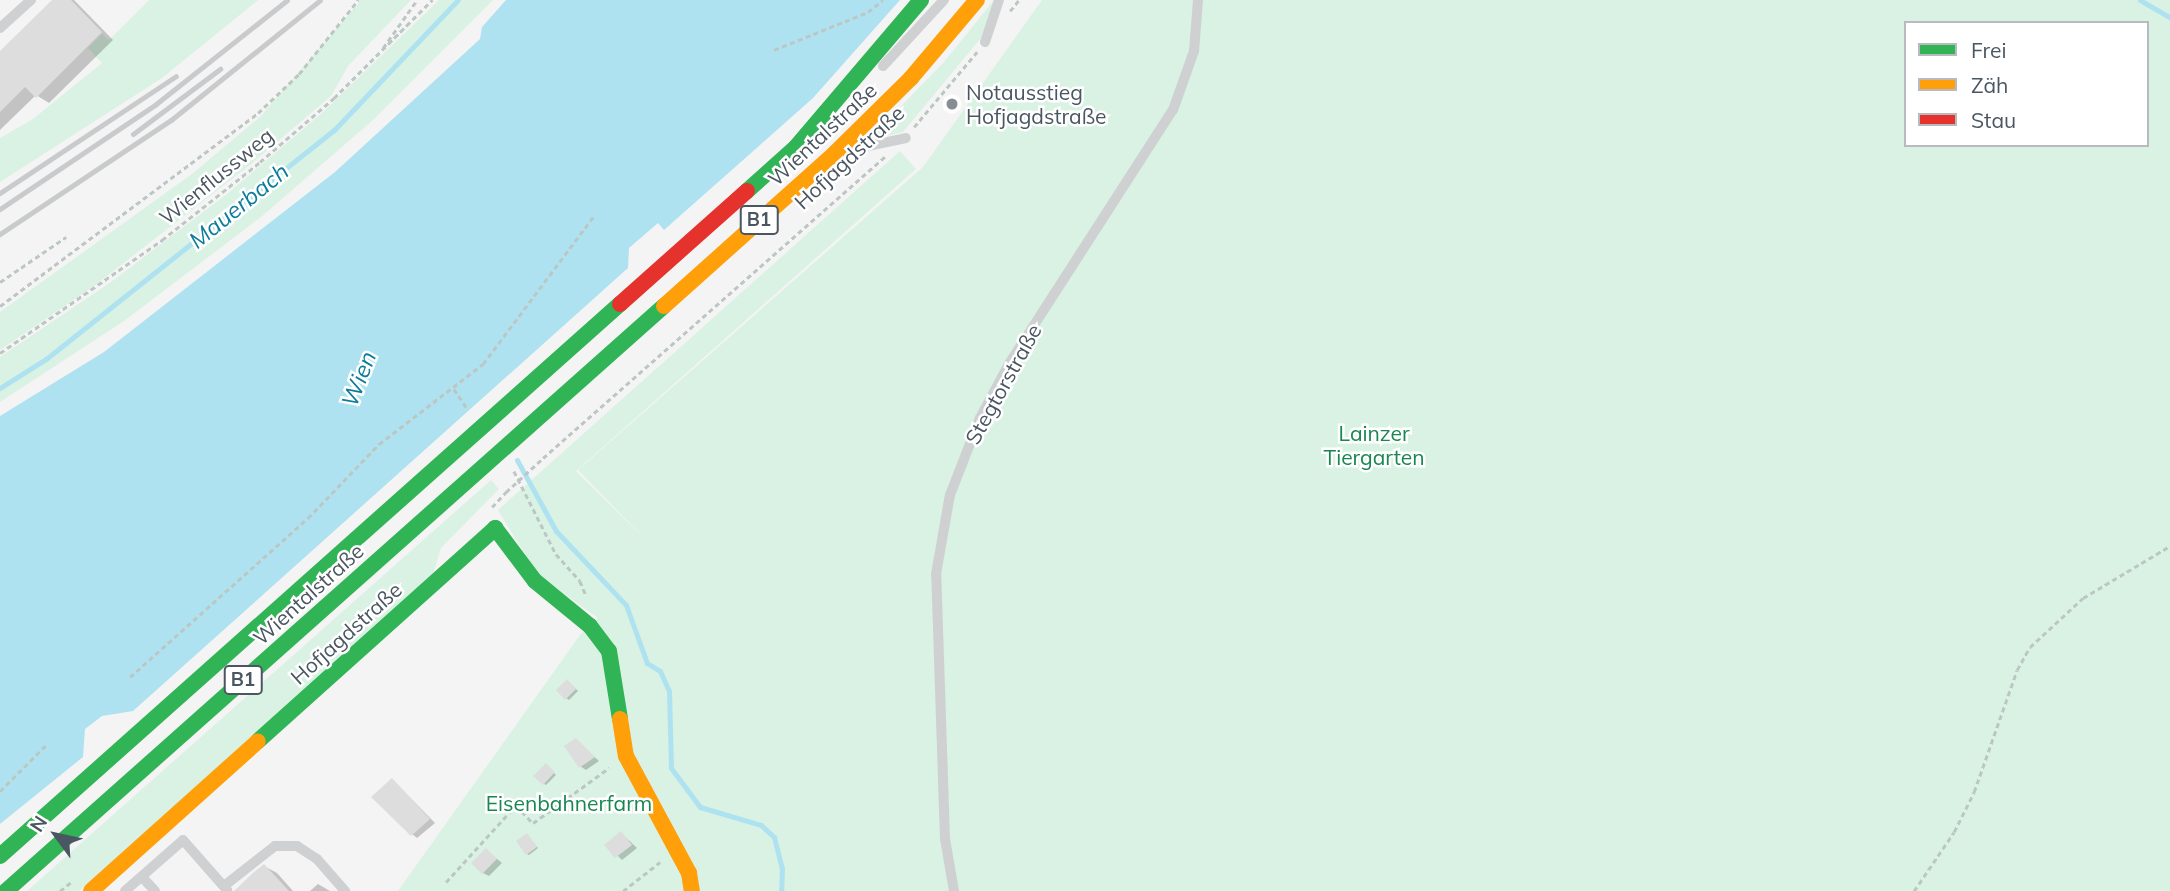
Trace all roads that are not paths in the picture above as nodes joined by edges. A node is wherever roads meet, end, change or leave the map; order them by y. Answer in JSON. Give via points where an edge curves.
{"nodes":[{"id":1,"x":31,"y":0,"type":"edge"},
{"id":2,"x":920,"y":0,"type":"edge"},
{"id":3,"x":944,"y":0,"type":"edge"},
{"id":4,"x":977,"y":0,"type":"edge"},
{"id":5,"x":999,"y":0,"type":"edge"},
{"id":6,"x":1199,"y":0,"type":"edge"},
{"id":7,"x":0,"y":28,"type":"edge"},
{"id":8,"x":985,"y":43,"type":"road end"},
{"id":9,"x":905,"y":138,"type":"road end"},
{"id":10,"x":796,"y":147,"type":"junction"},
{"id":11,"x":835,"y":153,"type":"junction"},
{"id":12,"x":0,"y":856,"type":"edge"},
{"id":13,"x":142,"y":877,"type":"junction"},
{"id":14,"x":226,"y":888,"type":"edge"},
{"id":15,"x":6,"y":891,"type":"edge"},
{"id":16,"x":91,"y":891,"type":"edge"},
{"id":17,"x":125,"y":891,"type":"edge"},
{"id":18,"x":155,"y":891,"type":"edge"},
{"id":19,"x":345,"y":891,"type":"edge"},
{"id":20,"x":692,"y":891,"type":"edge"},
{"id":21,"x":954,"y":891,"type":"edge"}],
"edges":[{"from":1,"to":7,"type":"lane"},
{"from":2,"to":10,"type":"main road","name":"Wientalstraße","number":"B1"},
{"from":3,"to":10,"type":"lane","via":[[916,35]]},
{"from":4,"to":11,"type":"main road","name":"Wientalstraße","number":"B1","via":[[911,78]]},
{"from":5,"to":8,"type":"lane"},
{"from":6,"to":21,"type":"lane","name":"Stegtorstraße","via":[[1194,51],[1173,110],[1009,365],[980,418],[950,495],[936,574],[945,839]]},
{"from":9,"to":11,"type":"lane"},
{"from":10,"to":12,"type":"main road","name":"Wientalstraße","number":"B1"},
{"from":11,"to":15,"type":"main road","name":"Wientalstraße","number":"B1"},
{"from":13,"to":14,"type":"lane","via":[[183,840]]},
{"from":13,"to":17,"type":"lane"},
{"from":13,"to":18,"type":"lane"},
{"from":14,"to":19,"type":"lane","via":[[275,846],[297,846],[317,859]]},
{"from":16,"to":20,"type":"main road","name":"Hofjagdstraße","via":[[495,528],[535,581],[590,626],[609,651],[626,756],[689,873]]}]}
